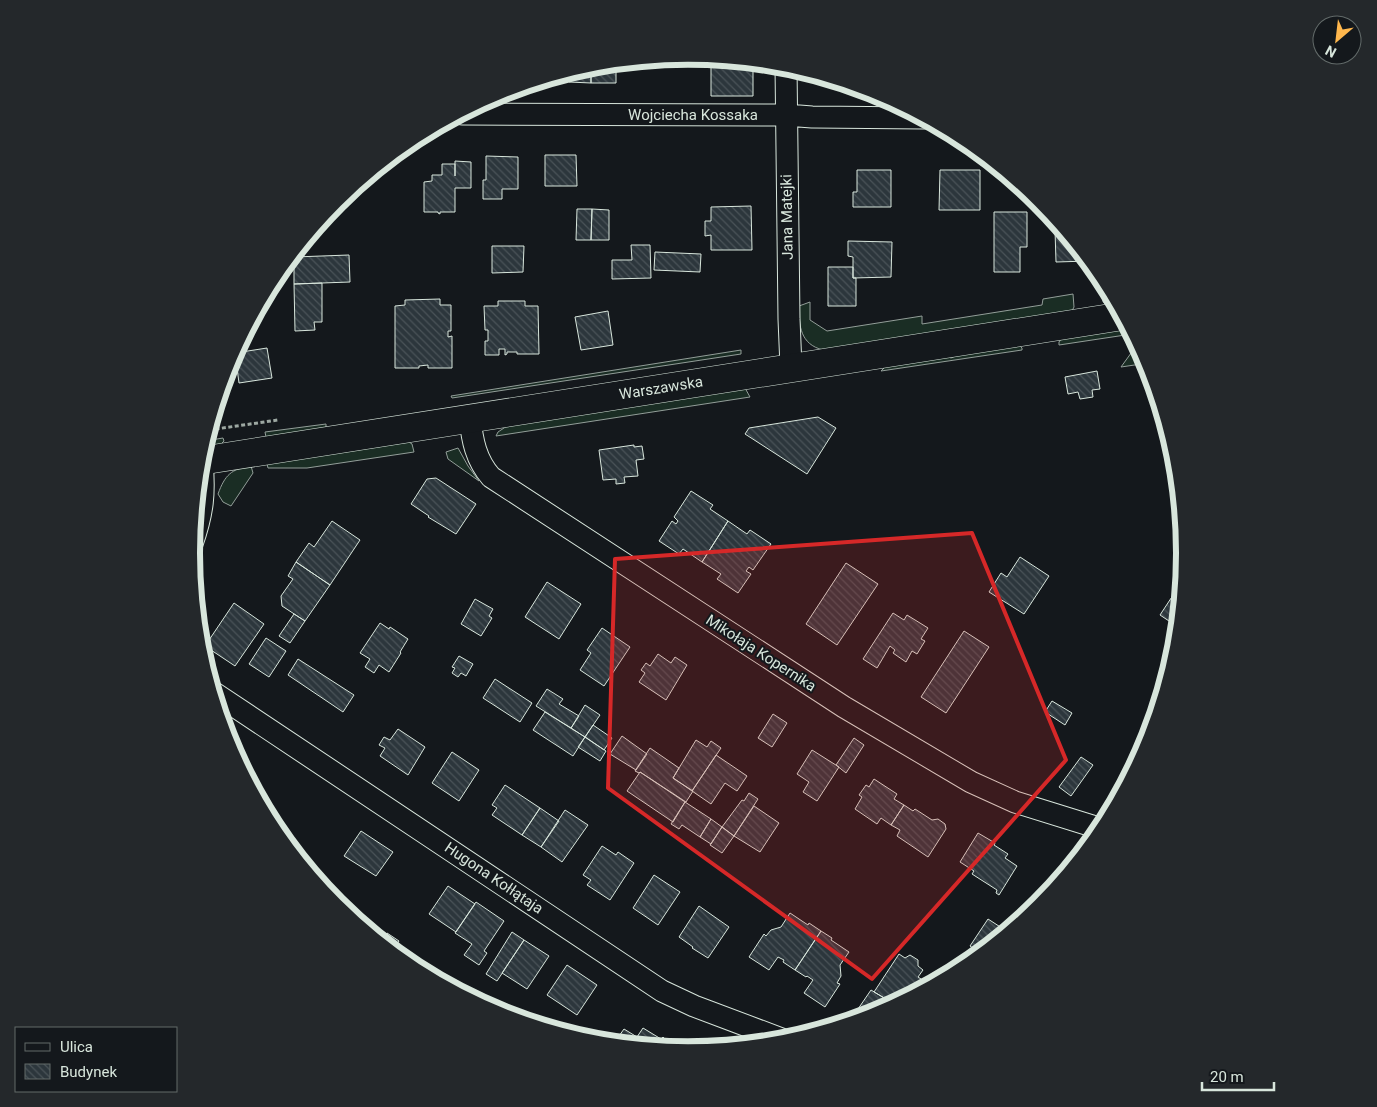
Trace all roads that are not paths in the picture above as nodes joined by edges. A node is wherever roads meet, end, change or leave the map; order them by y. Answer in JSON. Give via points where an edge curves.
{"nodes":[{"id":1,"x":786,"y":75,"type":"edge"},
{"id":2,"x":474,"y":114,"type":"edge"},
{"id":3,"x":786,"y":115,"type":"junction"},
{"id":4,"x":910,"y":118,"type":"edge"},
{"id":5,"x":1116,"y":317,"type":"edge"},
{"id":6,"x":791,"y":367,"type":"junction"},
{"id":7,"x":470,"y":418,"type":"junction"},
{"id":8,"x":209,"y":460,"type":"edge"},
{"id":9,"x":204,"y":490,"type":"edge"},
{"id":10,"x":202,"y":513,"type":"edge"},
{"id":11,"x":222,"y":698,"type":"edge"},
{"id":12,"x":1094,"y":826,"type":"edge"},
{"id":13,"x":771,"y":1035,"type":"edge"}],
"edges":[{"from":1,"to":3,"type":"street","name":"Jana Matejki"},
{"from":2,"to":3,"type":"street","name":"Wojciecha Kossaka"},
{"from":3,"to":4,"type":"street","name":"Wojciecha Kossaka"},
{"from":3,"to":6,"type":"street","name":"Jana Matejki"},
{"from":5,"to":6,"type":"street","name":"Warszawska"},
{"from":6,"to":7,"type":"street","name":"Warszawska"},
{"from":7,"to":8,"type":"street","name":"Warszawska"},
{"from":7,"to":12,"type":"street","name":"Mikołaja Kopernika","via":[[477,456],[491,477],[761,654],[972,782],[1015,802]]},
{"from":9,"to":10,"type":"street"},
{"from":11,"to":13,"type":"street","name":"Hugona Kołłątaja","via":[[662,991]]}]}
